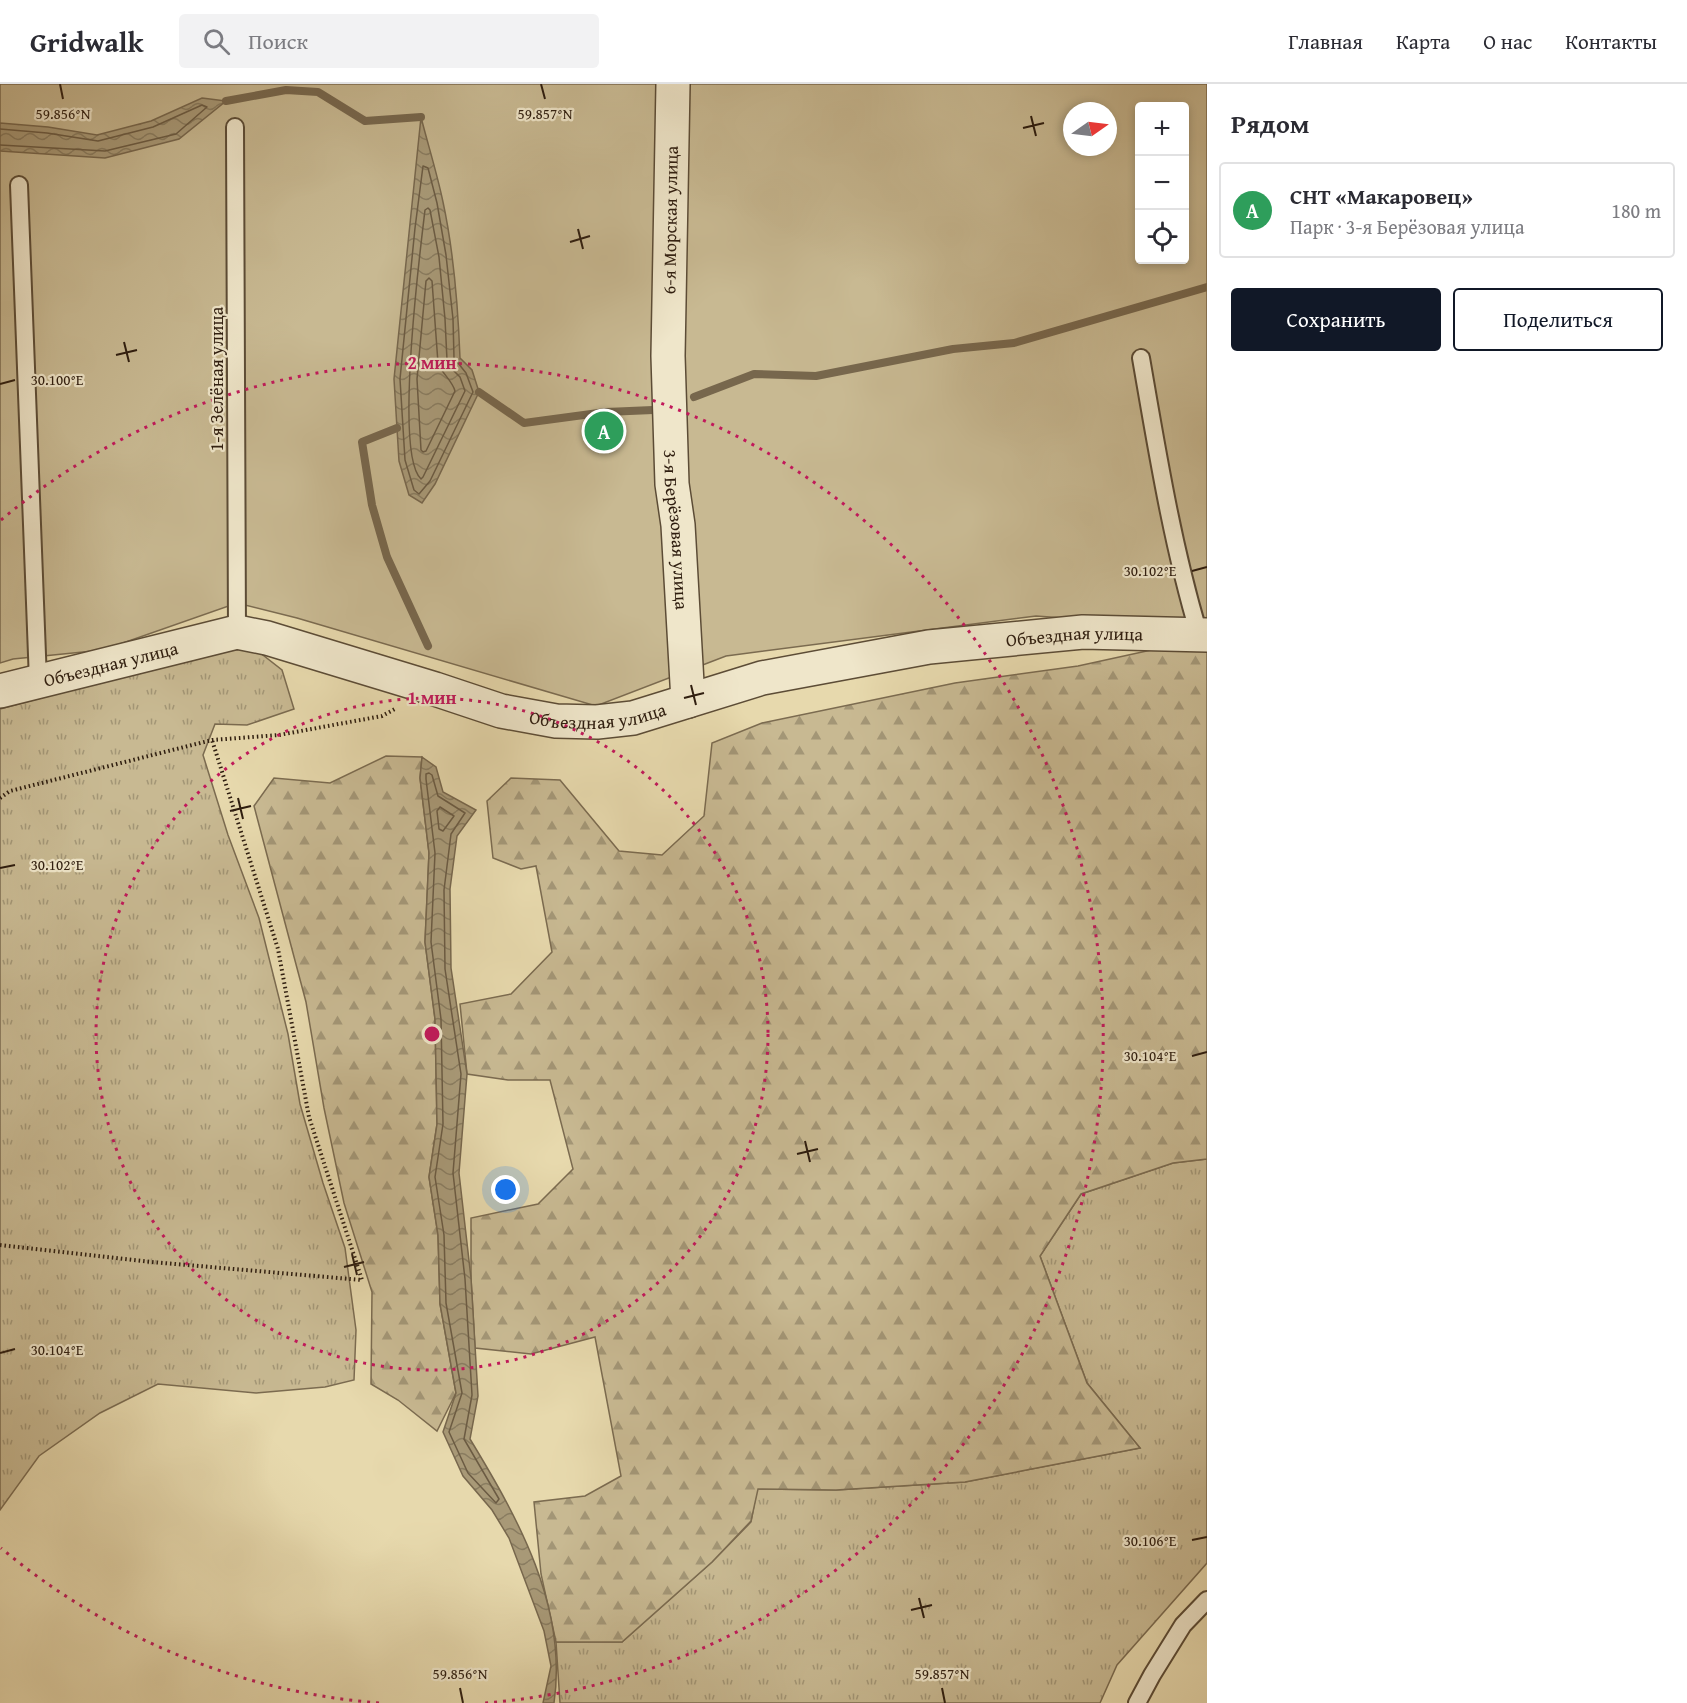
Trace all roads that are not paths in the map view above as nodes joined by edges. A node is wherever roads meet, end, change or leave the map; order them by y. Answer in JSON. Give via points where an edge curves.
{"nodes":[{"id":1,"x":673,"y":84,"type":"edge"},
{"id":2,"x":235,"y":127,"type":"dead end"},
{"id":3,"x":19,"y":185,"type":"dead end"},
{"id":4,"x":668,"y":356,"type":"joint"},
{"id":5,"x":1141,"y":358,"type":"dead end"},
{"id":6,"x":237,"y":632,"type":"junction"},
{"id":7,"x":1203,"y":635,"type":"edge"},
{"id":8,"x":38,"y":681,"type":"junction"},
{"id":9,"x":0,"y":691,"type":"edge"},
{"id":10,"x":688,"y":701,"type":"junction"},
{"id":11,"x":1207,"y":1600,"type":"edge"},
{"id":12,"x":1137,"y":1703,"type":"edge"}],
"edges":[{"from":1,"to":4,"type":"street","name":"6-я Морская улица"},
{"from":2,"to":6,"type":"lane","name":"1-я Зелёная улица"},
{"from":3,"to":8,"type":"lane"},
{"from":4,"to":10,"type":"street","name":"3-я Берёзовая улица","via":[[672,484]]},
{"from":5,"to":7,"type":"lane","via":[[1186,591]]},
{"from":6,"to":8,"type":"street","name":"Объездная улица"},
{"from":6,"to":10,"type":"street","name":"Объездная улица","via":[[501,711],[556,721],[633,718]]},
{"from":7,"to":10,"type":"street","name":"Объездная улица","via":[[1083,632],[929,647],[762,678]]},
{"from":8,"to":9,"type":"street","name":"Объездная улица"},
{"from":11,"to":12,"type":"lane","via":[[1183,1625]]}]}
